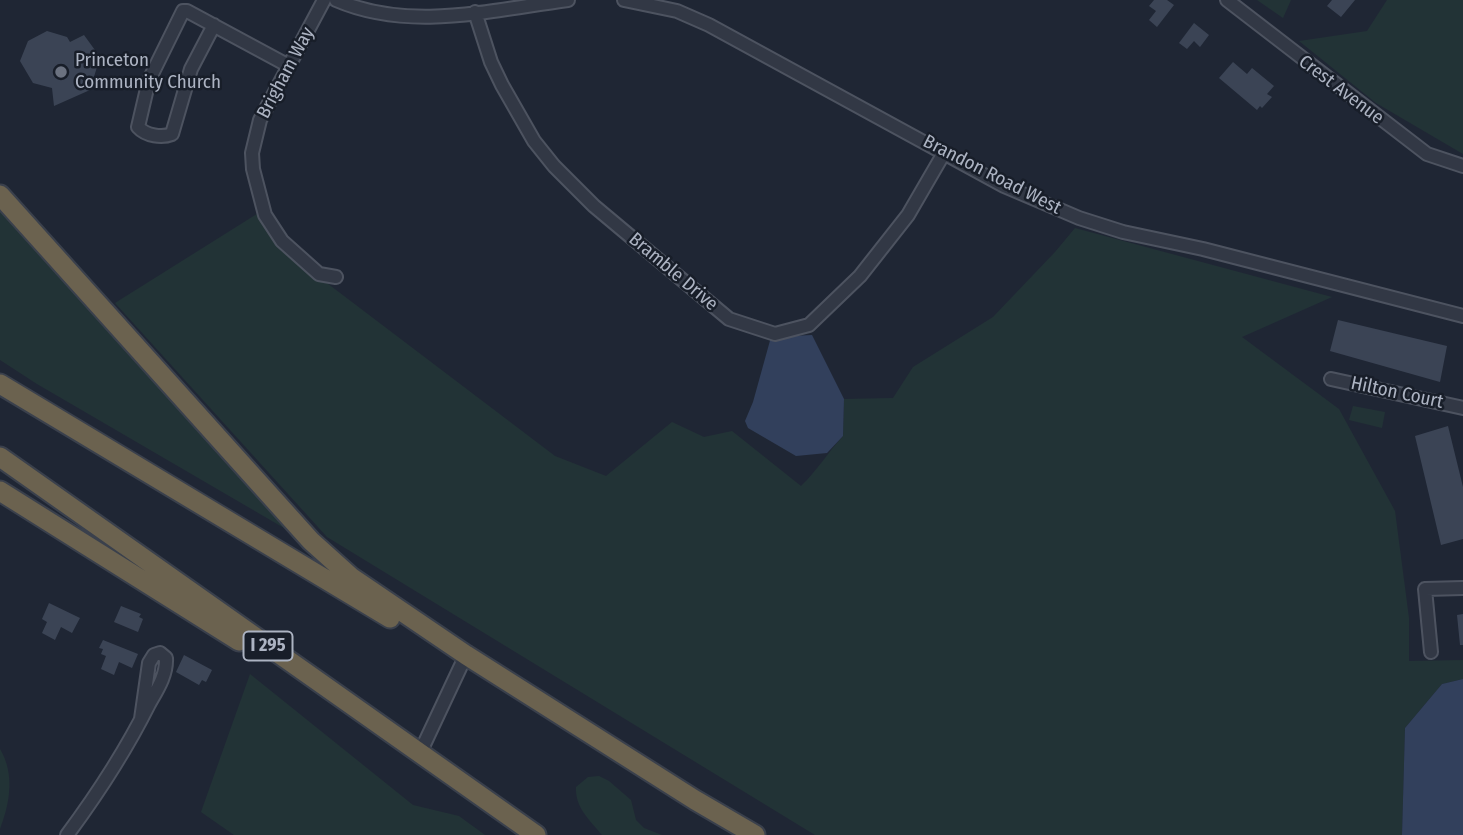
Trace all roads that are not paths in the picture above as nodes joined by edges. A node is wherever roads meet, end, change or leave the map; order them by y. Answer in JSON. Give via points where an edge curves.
{"nodes":[{"id":1,"x":324,"y":0,"type":"edge"},
{"id":2,"x":336,"y":0,"type":"edge"},
{"id":3,"x":568,"y":0,"type":"edge"},
{"id":4,"x":624,"y":0,"type":"edge"},
{"id":5,"x":1227,"y":0,"type":"edge"},
{"id":6,"x":475,"y":12,"type":"junction"},
{"id":7,"x":214,"y":25,"type":"junction"},
{"id":8,"x":289,"y":66,"type":"junction"},
{"id":9,"x":944,"y":153,"type":"junction"},
{"id":10,"x":1463,"y":166,"type":"edge"},
{"id":11,"x":0,"y":194,"type":"edge"},
{"id":12,"x":336,"y":277,"type":"dead end"},
{"id":13,"x":1463,"y":316,"type":"edge"},
{"id":14,"x":1331,"y":379,"type":"dead end"},
{"id":15,"x":0,"y":384,"type":"edge"},
{"id":16,"x":1463,"y":408,"type":"edge"},
{"id":17,"x":0,"y":457,"type":"edge"},
{"id":18,"x":0,"y":491,"type":"edge"},
{"id":19,"x":1463,"y":588,"type":"edge"},
{"id":20,"x":1431,"y":652,"type":"dead end"},
{"id":21,"x":466,"y":655,"type":"junction"},
{"id":22,"x":142,"y":719,"type":"dead end"},
{"id":23,"x":420,"y":753,"type":"junction"},
{"id":24,"x":512,"y":818,"type":"junction"},
{"id":25,"x":67,"y":835,"type":"edge"},
{"id":26,"x":536,"y":835,"type":"edge"},
{"id":27,"x":755,"y":835,"type":"edge"}],
"edges":[{"from":1,"to":8,"type":"street","name":"Brigham Way"},
{"from":2,"to":6,"type":"street","via":[[397,17]]},
{"from":3,"to":6,"type":"street"},
{"from":4,"to":9,"type":"street","name":"Brandon Road West","via":[[677,11],[709,25]]},
{"from":5,"to":10,"type":"street","name":"Crest Avenue","via":[[1426,154]]},
{"from":6,"to":9,"type":"street","name":"Bramble Drive","via":[[502,85],[554,166],[594,206],[729,319],[775,334],[809,325],[860,276],[908,215]]},
{"from":7,"to":7,"type":"street","via":[[187,11],[181,13],[149,80],[138,127],[142,132],[172,134],[191,69]]},
{"from":7,"to":8,"type":"street"},
{"from":8,"to":12,"type":"street","name":"Brigham Way","via":[[254,136],[255,184],[264,215],[282,241],[319,274]]},
{"from":9,"to":13,"type":"street","name":"Brandon Road West","via":[[1046,205],[1123,232]]},
{"from":11,"to":21,"type":"highway","via":[[328,558]]},
{"from":14,"to":16,"type":"street","name":"Hilton Court"},
{"from":15,"to":21,"type":"highway","via":[[434,643]]},
{"from":17,"to":23,"type":"highway","number":"I 295"},
{"from":18,"to":24,"type":"highway"},
{"from":19,"to":20,"type":"street","via":[[1425,589]]},
{"from":21,"to":23,"type":"street"},
{"from":21,"to":27,"type":"highway"},
{"from":22,"to":25,"type":"street","via":[[113,771]]},
{"from":23,"to":24,"type":"highway","number":"I 295"},
{"from":24,"to":26,"type":"highway","number":"I 295"}]}
